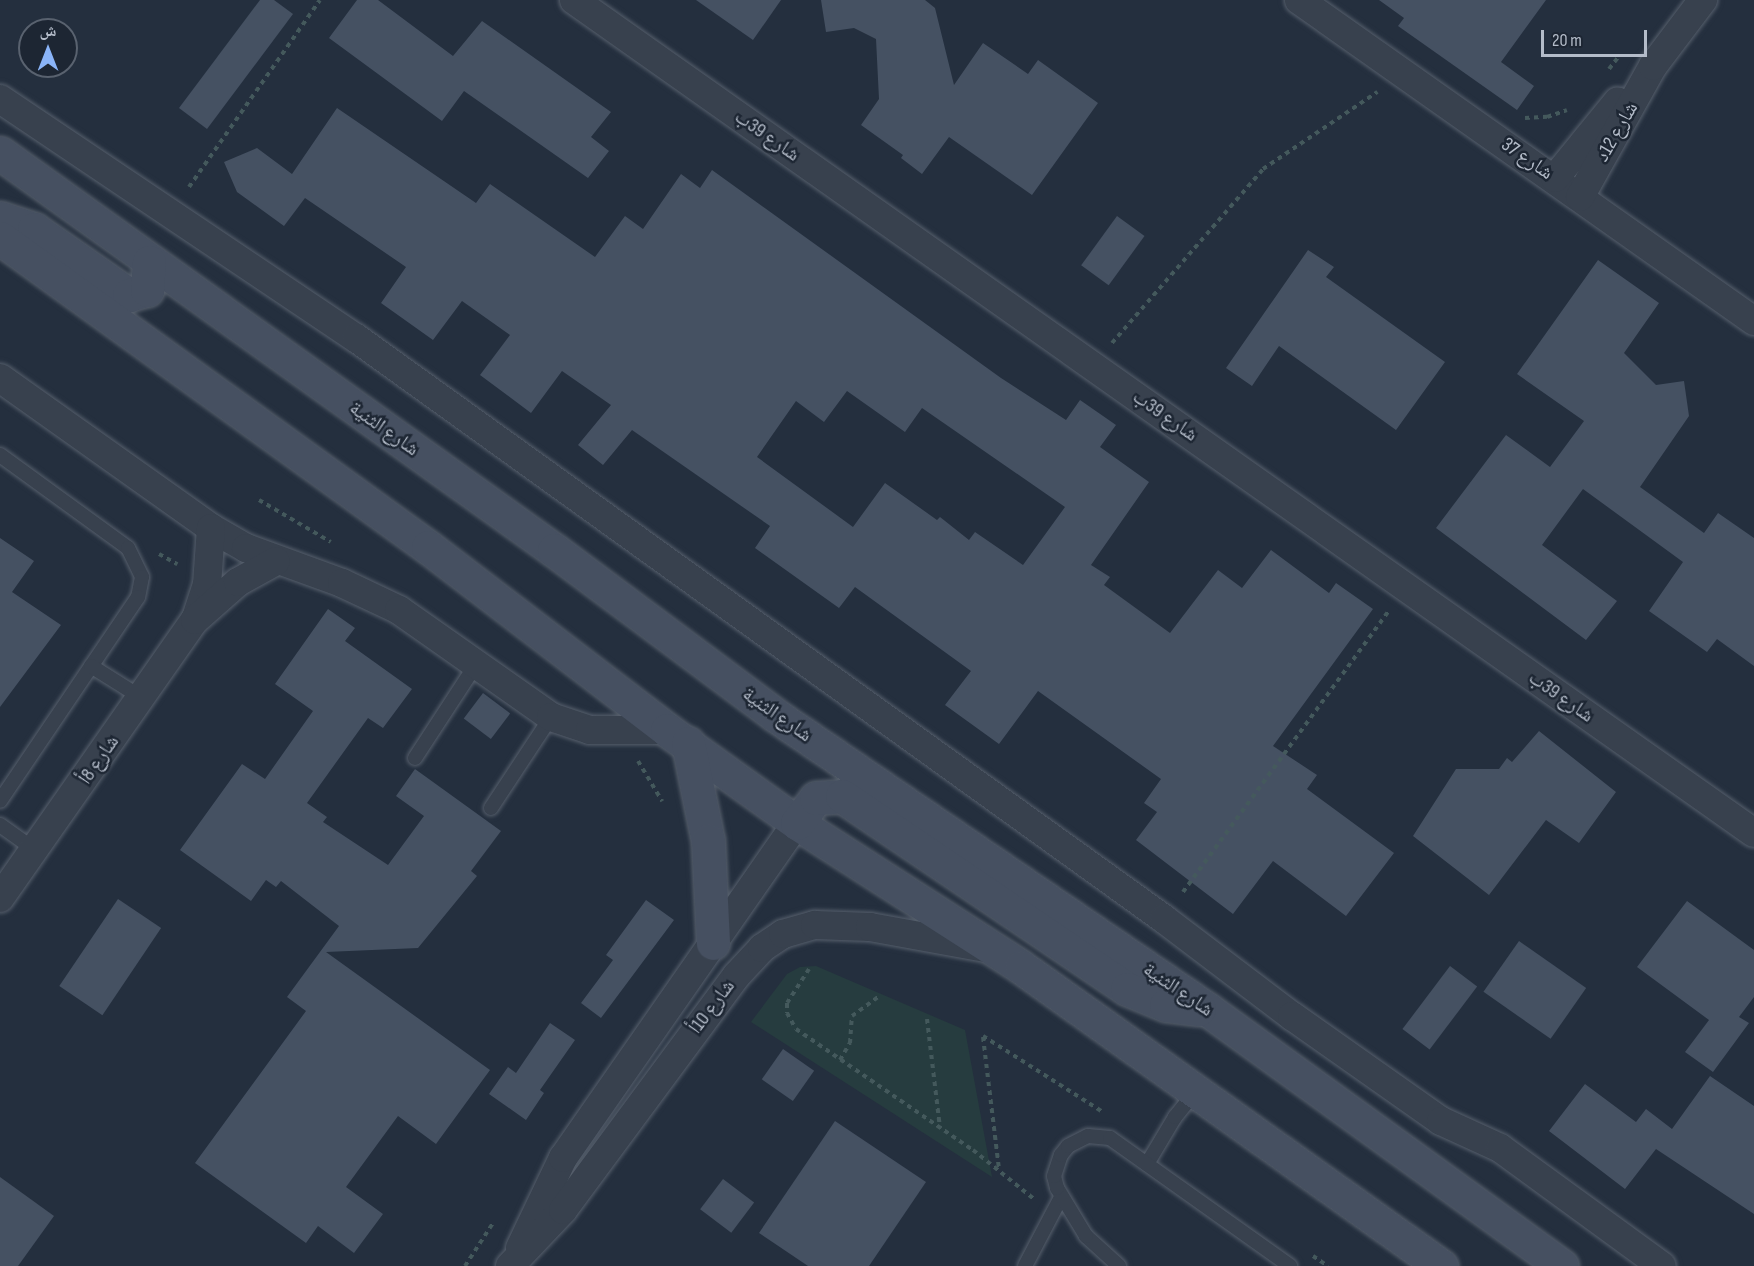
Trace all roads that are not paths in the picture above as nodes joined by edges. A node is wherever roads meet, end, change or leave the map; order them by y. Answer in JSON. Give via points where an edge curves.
{"nodes":[{"id":1,"x":574,"y":0,"type":"edge"},
{"id":2,"x":1299,"y":0,"type":"edge"},
{"id":3,"x":1702,"y":1,"type":"edge"},
{"id":4,"x":1653,"y":66,"type":"junction"},
{"id":5,"x":0,"y":99,"type":"edge"},
{"id":6,"x":0,"y":153,"type":"edge"},
{"id":7,"x":1555,"y":178,"type":"junction"},
{"id":8,"x":1580,"y":197,"type":"junction"},
{"id":9,"x":0,"y":218,"type":"edge"},
{"id":10,"x":0,"y":238,"type":"edge"},
{"id":11,"x":149,"y":262,"type":"junction"},
{"id":12,"x":1754,"y":321,"type":"edge"},
{"id":13,"x":0,"y":378,"type":"edge"},
{"id":14,"x":0,"y":455,"type":"edge"},
{"id":15,"x":211,"y":528,"type":"junction"},
{"id":16,"x":276,"y":561,"type":"junction"},
{"id":17,"x":195,"y":620,"type":"junction"},
{"id":18,"x":477,"y":663,"type":"junction"},
{"id":19,"x":91,"y":666,"type":"junction"},
{"id":20,"x":142,"y":698,"type":"junction"},
{"id":21,"x":551,"y":717,"type":"junction"},
{"id":22,"x":677,"y":736,"type":"junction"},
{"id":23,"x":415,"y":758,"type":"dead end"},
{"id":24,"x":0,"y":801,"type":"edge"},
{"id":25,"x":491,"y":808,"type":"dead end"},
{"id":26,"x":797,"y":823,"type":"junction"},
{"id":27,"x":0,"y":825,"type":"edge"},
{"id":28,"x":1754,"y":833,"type":"edge"},
{"id":29,"x":35,"y":850,"type":"junction"},
{"id":30,"x":0,"y":898,"type":"edge"},
{"id":31,"x":713,"y":942,"type":"junction"},
{"id":32,"x":996,"y":950,"type":"junction"},
{"id":33,"x":1207,"y":1009,"type":"junction"},
{"id":34,"x":1196,"y":1092,"type":"junction"},
{"id":35,"x":1147,"y":1164,"type":"junction"},
{"id":36,"x":1060,"y":1199,"type":"junction"},
{"id":37,"x":513,"y":1262,"type":"edge"},
{"id":38,"x":1025,"y":1266,"type":"edge"},
{"id":39,"x":1119,"y":1266,"type":"edge"},
{"id":40,"x":1290,"y":1266,"type":"edge"},
{"id":41,"x":1441,"y":1266,"type":"edge"},
{"id":42,"x":1562,"y":1266,"type":"edge"},
{"id":43,"x":1662,"y":1266,"type":"edge"}],
"edges":[{"from":1,"to":28,"type":"street","name":"شارع 39ب"},
{"from":2,"to":7,"type":"street","name":"شارع 37"},
{"from":3,"to":4,"type":"street","name":"شارع 12د"},
{"from":4,"to":7,"type":"street","name":"شارع 12د","via":[[1617,101]]},
{"from":4,"to":8,"type":"street","name":"شارع 12د"},
{"from":5,"to":43,"type":"street","via":[[356,338],[1164,919],[1292,1016],[1442,1121],[1500,1148]]},
{"from":6,"to":11,"type":"main road","name":"شارع الثنية"},
{"from":7,"to":8,"type":"street","name":"شارع 37"},
{"from":8,"to":12,"type":"street","name":"شارع 37"},
{"from":9,"to":11,"type":"main road","via":[[34,229],[129,295],[147,290]]},
{"from":10,"to":22,"type":"main road","via":[[428,547]]},
{"from":11,"to":33,"type":"main road","name":"شارع الثنية","via":[[554,550],[775,715]]},
{"from":13,"to":15,"type":"street"},
{"from":14,"to":19,"type":"lane","via":[[128,548],[140,567],[138,597]]},
{"from":15,"to":16,"type":"street"},
{"from":15,"to":17,"type":"street","name":"شارع 8أ","via":[[208,576]]},
{"from":16,"to":17,"type":"street","name":"شارع 8أ","via":[[238,582]]},
{"from":16,"to":18,"type":"street","via":[[371,595],[426,626]]},
{"from":17,"to":20,"type":"street","name":"شارع 8أ"},
{"from":18,"to":21,"type":"street"},
{"from":18,"to":23,"type":"lane"},
{"from":19,"to":20,"type":"lane"},
{"from":19,"to":24,"type":"lane"},
{"from":20,"to":29,"type":"street","name":"شارع 8أ"},
{"from":21,"to":22,"type":"street","via":[[590,730]]},
{"from":21,"to":25,"type":"lane"},
{"from":22,"to":26,"type":"main road"},
{"from":22,"to":31,"type":"main road","via":[[708,841]]},
{"from":26,"to":31,"type":"street","name":"شارع 10أ"},
{"from":26,"to":32,"type":"main road"},
{"from":26,"to":33,"type":"main road","via":[[816,798],[842,796],[1127,989],[1166,1005]]},
{"from":27,"to":29,"type":"lane"},
{"from":29,"to":30,"type":"street","name":"شارع 8أ"},
{"from":31,"to":37,"type":"street","name":"شارع 10أ","via":[[563,1158]]},
{"from":32,"to":34,"type":"main road"},
{"from":32,"to":37,"type":"street","name":"شارع 10أ","via":[[858,926],[815,925],[783,934],[737,975],[563,1210]]},
{"from":33,"to":42,"type":"main road","name":"شارع الثنية"},
{"from":34,"to":35,"type":"lane","via":[[1174,1117]]},
{"from":34,"to":41,"type":"main road"},
{"from":35,"to":36,"type":"lane","via":[[1110,1138],[1077,1140],[1068,1146],[1056,1165],[1054,1176]]},
{"from":35,"to":40,"type":"lane"},
{"from":36,"to":38,"type":"lane"},
{"from":36,"to":39,"type":"lane","via":[[1086,1236]]}]}
